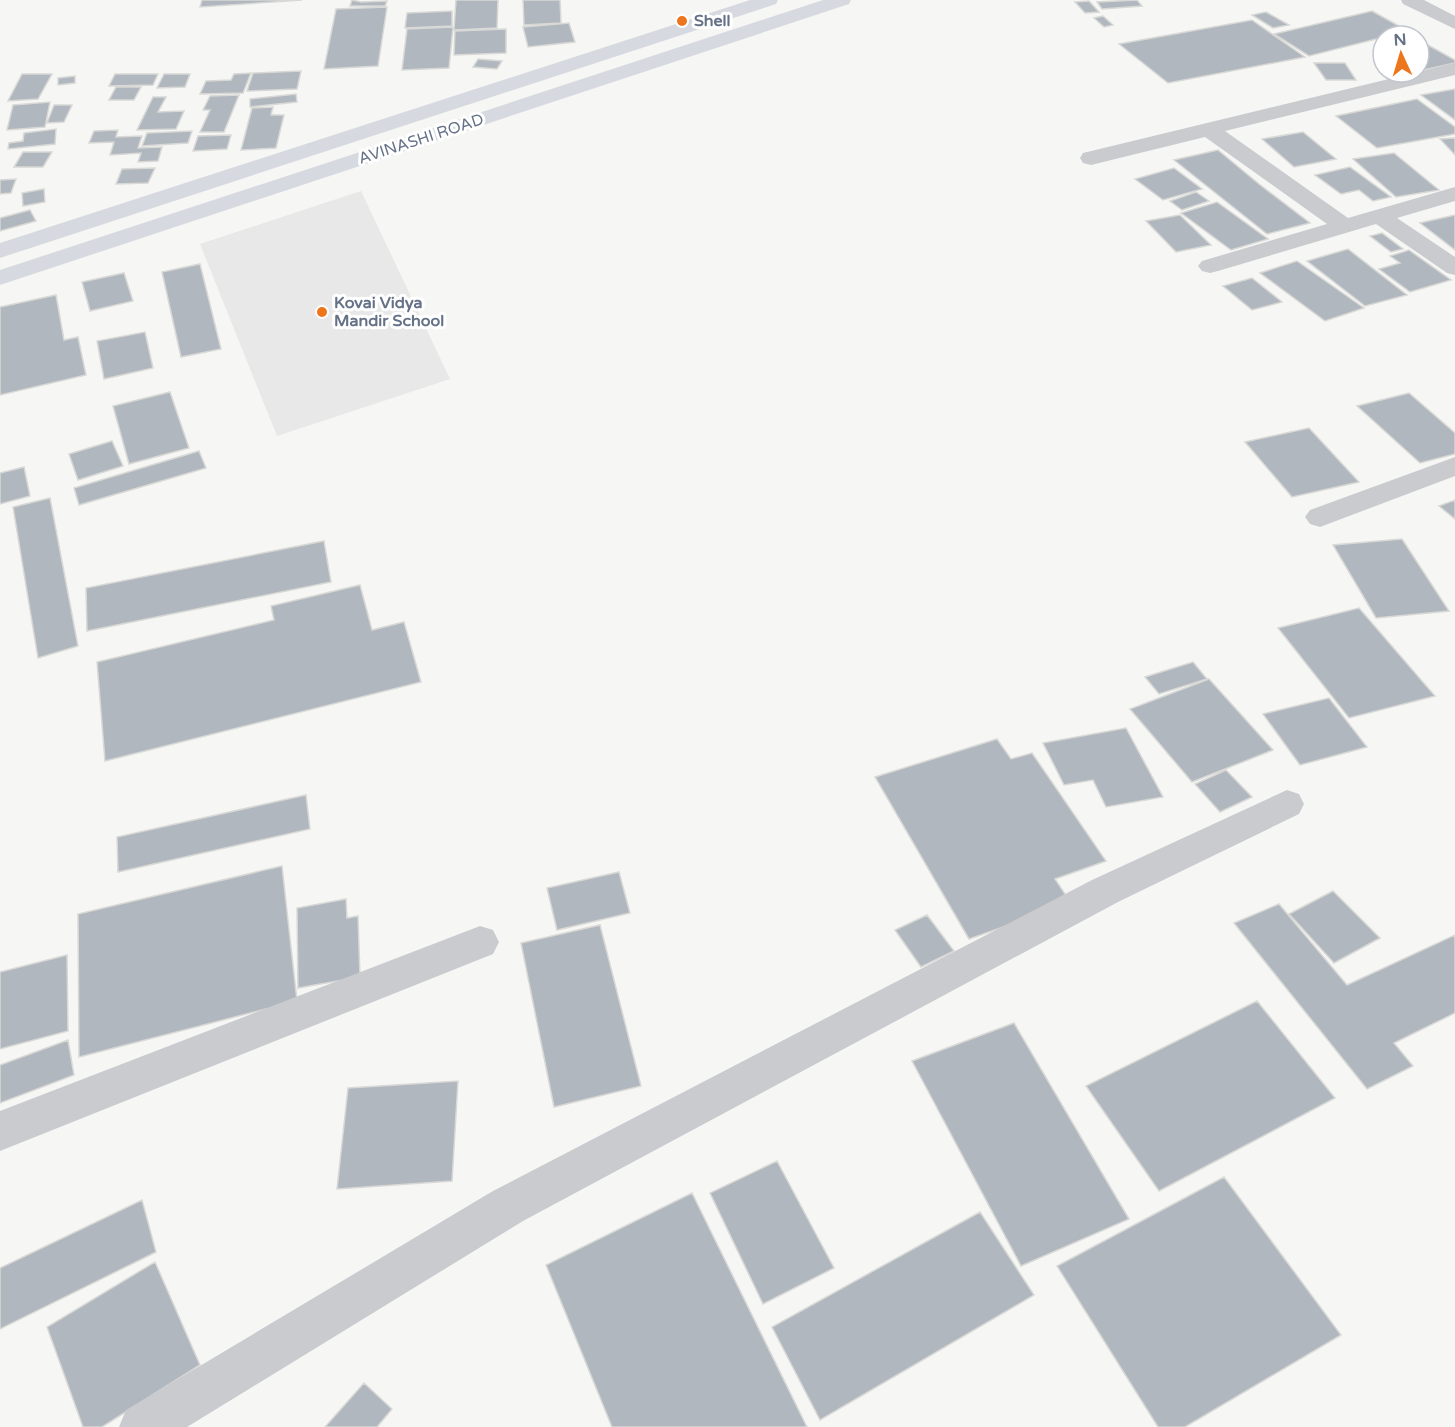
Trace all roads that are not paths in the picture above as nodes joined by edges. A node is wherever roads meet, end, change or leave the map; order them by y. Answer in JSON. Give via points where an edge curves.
{"nodes":[{"id":1,"x":769,"y":0,"type":"edge"},
{"id":2,"x":842,"y":0,"type":"edge"},
{"id":3,"x":1410,"y":0,"type":"edge"},
{"id":4,"x":1455,"y":22,"type":"edge"},
{"id":5,"x":1455,"y":69,"type":"edge"},
{"id":6,"x":1208,"y":129,"type":"junction"},
{"id":7,"x":1091,"y":158,"type":"dead end"},
{"id":8,"x":1455,"y":194,"type":"edge"},
{"id":9,"x":1379,"y":216,"type":"junction"},
{"id":10,"x":1344,"y":226,"type":"junction"},
{"id":11,"x":0,"y":251,"type":"edge"},
{"id":12,"x":1210,"y":266,"type":"dead end"},
{"id":13,"x":1455,"y":268,"type":"edge"},
{"id":14,"x":0,"y":278,"type":"edge"},
{"id":15,"x":1455,"y":466,"type":"edge"},
{"id":16,"x":1320,"y":516,"type":"dead end"},
{"id":17,"x":1287,"y":804,"type":"dead end"},
{"id":18,"x":480,"y":942,"type":"dead end"},
{"id":19,"x":0,"y":1131,"type":"edge"},
{"id":20,"x":143,"y":1427,"type":"edge"}],
"edges":[{"from":1,"to":11,"type":"main road","name":"AVINASHI ROAD"},
{"from":2,"to":14,"type":"main road","name":"AVINASHI ROAD"},
{"from":3,"to":4,"type":"street"},
{"from":5,"to":6,"type":"street"},
{"from":6,"to":7,"type":"street"},
{"from":6,"to":10,"type":"street"},
{"from":8,"to":9,"type":"street"},
{"from":9,"to":10,"type":"street"},
{"from":9,"to":13,"type":"street"},
{"from":10,"to":12,"type":"street"},
{"from":15,"to":16,"type":"street"},
{"from":17,"to":20,"type":"street","via":[[1105,891],[508,1206]]},
{"from":18,"to":19,"type":"street"}]}
